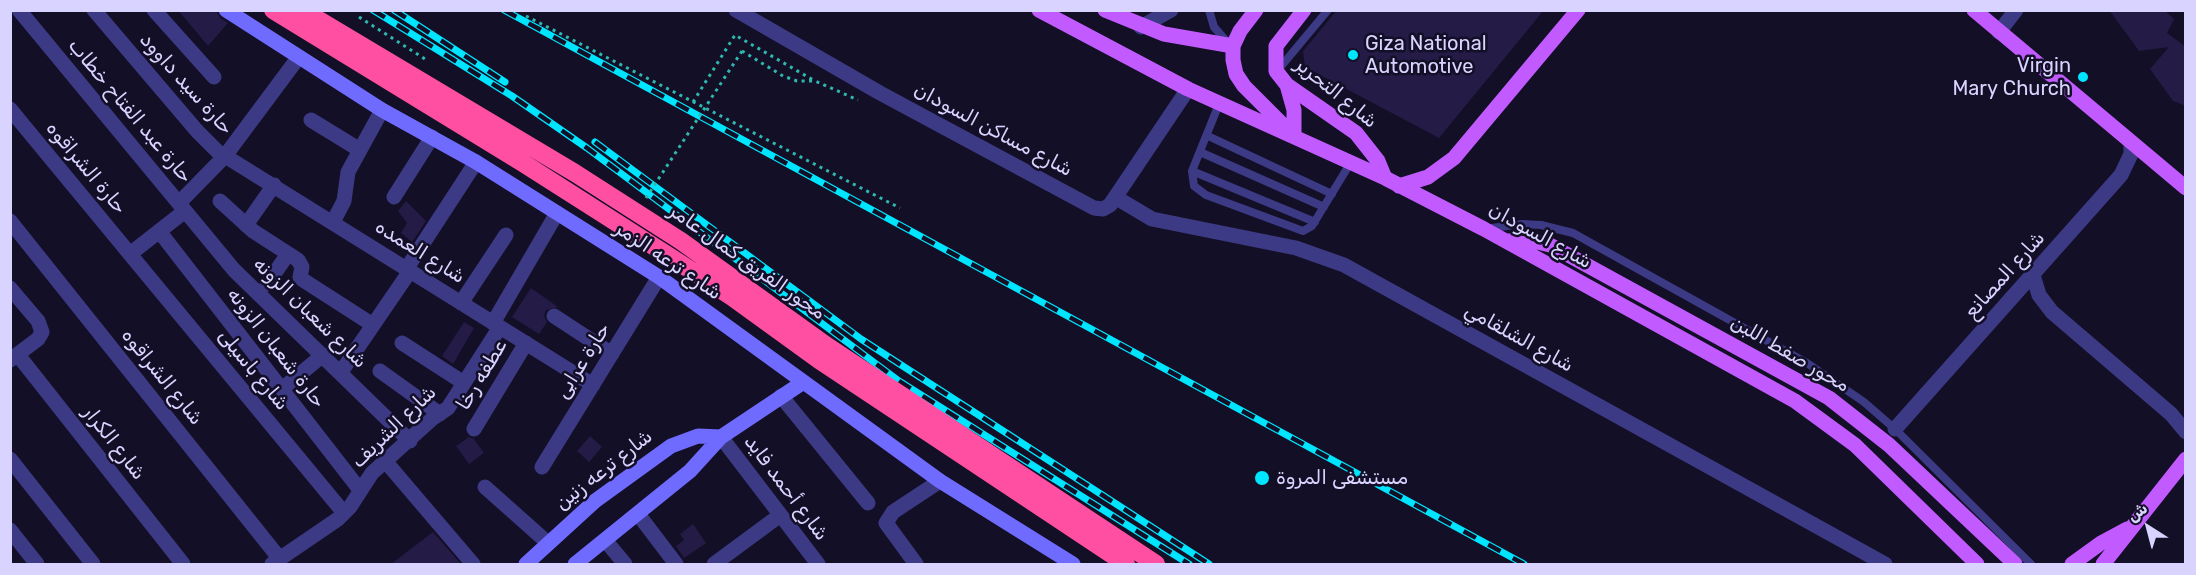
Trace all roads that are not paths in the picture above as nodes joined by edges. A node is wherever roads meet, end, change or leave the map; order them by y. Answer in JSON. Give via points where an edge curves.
{"nodes":[{"id":1,"x":19,"y":10,"type":"edge"},
{"id":2,"x":94,"y":10,"type":"edge"},
{"id":3,"x":154,"y":10,"type":"edge"},
{"id":4,"x":226,"y":10,"type":"edge"},
{"id":5,"x":273,"y":10,"type":"edge"},
{"id":6,"x":302,"y":10,"type":"edge"},
{"id":7,"x":736,"y":10,"type":"edge"},
{"id":8,"x":1039,"y":10,"type":"edge"},
{"id":9,"x":1105,"y":10,"type":"edge"},
{"id":10,"x":1171,"y":10,"type":"edge"},
{"id":11,"x":1209,"y":10,"type":"edge"},
{"id":12,"x":1256,"y":10,"type":"edge"},
{"id":13,"x":1304,"y":10,"type":"edge"},
{"id":14,"x":1328,"y":10,"type":"edge"},
{"id":15,"x":1578,"y":10,"type":"edge"},
{"id":16,"x":1974,"y":10,"type":"edge"},
{"id":17,"x":2016,"y":10,"type":"edge"},
{"id":18,"x":1141,"y":27,"type":"junction"},
{"id":19,"x":1999,"y":32,"type":"junction"},
{"id":20,"x":1233,"y":46,"type":"junction"},
{"id":21,"x":298,"y":58,"type":"junction"},
{"id":22,"x":1276,"y":71,"type":"junction"},
{"id":23,"x":213,"y":77,"type":"dead end"},
{"id":24,"x":1287,"y":86,"type":"junction"},
{"id":25,"x":1188,"y":88,"type":"junction"},
{"id":26,"x":1219,"y":104,"type":"junction"},
{"id":27,"x":10,"y":109,"type":"edge"},
{"id":28,"x":382,"y":110,"type":"junction"},
{"id":29,"x":311,"y":120,"type":"dead end"},
{"id":30,"x":1208,"y":136,"type":"junction"},
{"id":31,"x":1294,"y":136,"type":"junction"},
{"id":32,"x":432,"y":137,"type":"junction"},
{"id":33,"x":2131,"y":142,"type":"junction"},
{"id":34,"x":360,"y":150,"type":"junction"},
{"id":35,"x":1200,"y":152,"type":"junction"},
{"id":36,"x":225,"y":156,"type":"junction"},
{"id":37,"x":476,"y":162,"type":"junction"},
{"id":38,"x":1351,"y":162,"type":"junction"},
{"id":39,"x":1192,"y":171,"type":"junction"},
{"id":40,"x":1384,"y":178,"type":"junction"},
{"id":41,"x":274,"y":186,"type":"junction"},
{"id":42,"x":1399,"y":186,"type":"junction"},
{"id":43,"x":2186,"y":188,"type":"edge"},
{"id":44,"x":1332,"y":194,"type":"junction"},
{"id":45,"x":394,"y":196,"type":"dead end"},
{"id":46,"x":1116,"y":197,"type":"junction"},
{"id":47,"x":220,"y":201,"type":"dead end"},
{"id":48,"x":182,"y":207,"type":"junction"},
{"id":49,"x":1324,"y":207,"type":"junction"},
{"id":50,"x":557,"y":213,"type":"junction"},
{"id":51,"x":10,"y":221,"type":"edge"},
{"id":52,"x":333,"y":222,"type":"junction"},
{"id":53,"x":1315,"y":222,"type":"junction"},
{"id":54,"x":246,"y":225,"type":"junction"},
{"id":55,"x":1484,"y":229,"type":"junction"},
{"id":56,"x":159,"y":231,"type":"junction"},
{"id":57,"x":506,"y":235,"type":"dead end"},
{"id":58,"x":1507,"y":242,"type":"junction"},
{"id":59,"x":130,"y":254,"type":"junction"},
{"id":60,"x":288,"y":254,"type":"junction"},
{"id":61,"x":408,"y":270,"type":"junction"},
{"id":62,"x":2033,"y":275,"type":"junction"},
{"id":63,"x":659,"y":277,"type":"junction"},
{"id":64,"x":267,"y":284,"type":"dead end"},
{"id":65,"x":10,"y":288,"type":"edge"},
{"id":66,"x":461,"y":303,"type":"junction"},
{"id":67,"x":554,"y":316,"type":"dead end"},
{"id":68,"x":373,"y":325,"type":"junction"},
{"id":69,"x":496,"y":325,"type":"junction"},
{"id":70,"x":402,"y":343,"type":"dead end"},
{"id":71,"x":526,"y":343,"type":"junction"},
{"id":72,"x":612,"y":354,"type":"junction"},
{"id":73,"x":323,"y":355,"type":"junction"},
{"id":74,"x":14,"y":358,"type":"edge"},
{"id":75,"x":380,"y":371,"type":"dead end"},
{"id":76,"x":341,"y":372,"type":"junction"},
{"id":77,"x":464,"y":383,"type":"junction"},
{"id":78,"x":802,"y":383,"type":"junction"},
{"id":79,"x":593,"y":385,"type":"junction"},
{"id":80,"x":282,"y":389,"type":"junction"},
{"id":81,"x":782,"y":396,"type":"junction"},
{"id":82,"x":440,"y":414,"type":"junction"},
{"id":83,"x":474,"y":429,"type":"dead end"},
{"id":84,"x":1895,"y":429,"type":"junction"},
{"id":85,"x":2186,"y":432,"type":"edge"},
{"id":86,"x":721,"y":438,"type":"junction"},
{"id":87,"x":410,"y":441,"type":"junction"},
{"id":88,"x":10,"y":459,"type":"edge"},
{"id":89,"x":2186,"y":459,"type":"edge"},
{"id":90,"x":386,"y":462,"type":"junction"},
{"id":91,"x":542,"y":467,"type":"dead end"},
{"id":92,"x":940,"y":481,"type":"junction"},
{"id":93,"x":485,"y":487,"type":"dead end"},
{"id":94,"x":360,"y":490,"type":"junction"},
{"id":95,"x":868,"y":503,"type":"dead end"},
{"id":96,"x":344,"y":513,"type":"junction"},
{"id":97,"x":638,"y":514,"type":"junction"},
{"id":98,"x":779,"y":516,"type":"junction"},
{"id":99,"x":2130,"y":527,"type":"junction"},
{"id":100,"x":10,"y":530,"type":"edge"},
{"id":101,"x":605,"y":540,"type":"junction"},
{"id":102,"x":548,"y":543,"type":"junction"},
{"id":103,"x":281,"y":558,"type":"edge"},
{"id":104,"x":37,"y":564,"type":"edge"},
{"id":105,"x":93,"y":564,"type":"edge"},
{"id":106,"x":183,"y":564,"type":"edge"},
{"id":107,"x":300,"y":564,"type":"edge"},
{"id":108,"x":473,"y":564,"type":"edge"},
{"id":109,"x":526,"y":564,"type":"edge"},
{"id":110,"x":575,"y":564,"type":"edge"},
{"id":111,"x":625,"y":564,"type":"edge"},
{"id":112,"x":676,"y":564,"type":"edge"},
{"id":113,"x":714,"y":564,"type":"edge"},
{"id":114,"x":818,"y":564,"type":"edge"},
{"id":115,"x":915,"y":564,"type":"edge"},
{"id":116,"x":1073,"y":564,"type":"edge"},
{"id":117,"x":1126,"y":564,"type":"edge"},
{"id":118,"x":1156,"y":564,"type":"edge"},
{"id":119,"x":1885,"y":564,"type":"edge"},
{"id":120,"x":1977,"y":564,"type":"edge"},
{"id":121,"x":2015,"y":564,"type":"edge"},
{"id":122,"x":2031,"y":564,"type":"edge"},
{"id":123,"x":2072,"y":564,"type":"edge"},
{"id":124,"x":2103,"y":564,"type":"edge"}],
"edges":[{"from":1,"to":48,"type":"street","name":"حارة عبد الفتاح خطاب"},
{"from":2,"to":36,"type":"street","name":"حارة سيد داوود","via":[[207,143]]},
{"from":3,"to":23,"type":"street"},
{"from":4,"to":21,"type":"main road","name":"شارع ترعه الزمر"},
{"from":5,"to":117,"type":"highway","name":"محور الفريق كمال عامر","bridge":true,"via":[[681,263],[828,367]]},
{"from":6,"to":118,"type":"highway","name":"محور الفريق كمال عامر","bridge":true,"via":[[681,241],[827,346]]},
{"from":7,"to":46,"type":"street","name":"شارع مساكن السودان","via":[[1094,208],[1103,209]]},
{"from":8,"to":25,"type":"main road","name":"شارع السودان"},
{"from":9,"to":18,"type":"main road"},
{"from":10,"to":18,"type":"street"},
{"from":11,"to":20,"type":"lane","via":[[1219,34]]},
{"from":12,"to":20,"type":"main road"},
{"from":13,"to":22,"type":"main road","name":"شارع التحرير","via":[[1276,46]]},
{"from":14,"to":22,"type":"lane"},
{"from":15,"to":42,"type":"main road","via":[[1454,158],[1428,177]]},
{"from":16,"to":19,"type":"main road"},
{"from":17,"to":19,"type":"street"},
{"from":18,"to":20,"type":"main road"},
{"from":19,"to":33,"type":"main road"},
{"from":20,"to":31,"type":"main road","via":[[1236,74],[1244,87]]},
{"from":21,"to":28,"type":"main road","name":"شارع ترعه الزمر"},
{"from":21,"to":36,"type":"street"},
{"from":22,"to":24,"type":"main road","name":"شارع التحرير"},
{"from":24,"to":31,"type":"main road","via":[[1294,110]]},
{"from":24,"to":40,"type":"main road","name":"شارع التحرير","via":[[1356,133],[1373,153]]},
{"from":25,"to":26,"type":"main road","name":"شارع السودان"},
{"from":25,"to":46,"type":"street"},
{"from":26,"to":30,"type":"lane"},
{"from":26,"to":31,"type":"main road","name":"شارع السودان"},
{"from":27,"to":59,"type":"street","name":"حارة الشراقوه"},
{"from":28,"to":32,"type":"main road","name":"شارع ترعه الزمر"},
{"from":28,"to":34,"type":"street"},
{"from":29,"to":34,"type":"street"},
{"from":30,"to":35,"type":"lane"},
{"from":30,"to":44,"type":"lane"},
{"from":31,"to":38,"type":"main road","name":"شارع السودان"},
{"from":32,"to":37,"type":"main road","name":"شارع ترعه الزمر"},
{"from":32,"to":45,"type":"street"},
{"from":33,"to":43,"type":"main road"},
{"from":33,"to":62,"type":"street","name":"شارع المصانع","via":[[2128,164],[2121,175]]},
{"from":34,"to":52,"type":"street","via":[[348,172],[344,201]]},
{"from":35,"to":39,"type":"lane"},
{"from":35,"to":49,"type":"lane"},
{"from":36,"to":41,"type":"street","name":"شارع العمده"},
{"from":36,"to":48,"type":"street"},
{"from":37,"to":50,"type":"main road","name":"شارع ترعه الزمر"},
{"from":37,"to":61,"type":"street"},
{"from":38,"to":40,"type":"main road","name":"شارع السودان"},
{"from":38,"to":44,"type":"lane"},
{"from":39,"to":53,"type":"lane"},
{"from":39,"to":53,"type":"lane","via":[[1194,186],[1206,195],[1298,231],[1308,230]]},
{"from":40,"to":42,"type":"main road","name":"شارع السودان"},
{"from":41,"to":52,"type":"street","name":"شارع العمده"},
{"from":41,"to":54,"type":"street"},
{"from":42,"to":55,"type":"main road","name":"شارع السودان"},
{"from":44,"to":49,"type":"lane"},
{"from":46,"to":119,"type":"street","name":"شارع الشلقامي","via":[[1152,219],[1296,248],[1344,265]]},
{"from":47,"to":54,"type":"street"},
{"from":48,"to":56,"type":"street"},
{"from":48,"to":73,"type":"street","name":"شارع شعبان الزونه","via":[[246,283]]},
{"from":49,"to":53,"type":"lane"},
{"from":50,"to":63,"type":"main road","name":"شارع ترعه الزمر"},
{"from":50,"to":69,"type":"street","name":"شارع الشريف"},
{"from":51,"to":103,"type":"street","name":"شارع الشراقوه"},
{"from":52,"to":61,"type":"street","name":"شارع العمده"},
{"from":54,"to":60,"type":"street"},
{"from":55,"to":58,"type":"main road","name":"شارع السودان"},
{"from":55,"to":84,"type":"lane","via":[[1522,224],[1573,233],[1807,363]]},
{"from":56,"to":59,"type":"street"},
{"from":56,"to":80,"type":"street","name":"حارة شعبان الزونه"},
{"from":57,"to":66,"type":"street"},
{"from":58,"to":120,"type":"main road","name":"شارع السودان","via":[[1817,415],[1856,445]]},
{"from":58,"to":121,"type":"main road","name":"محور صفط اللبن","via":[[1529,240],[1550,245],[1829,398],[1889,445]]},
{"from":59,"to":96,"type":"street","name":"شارع باسيلى"},
{"from":60,"to":64,"type":"street"},
{"from":60,"to":68,"type":"street","via":[[300,262],[303,280]]},
{"from":61,"to":66,"type":"street","name":"شارع العمده"},
{"from":61,"to":68,"type":"street"},
{"from":62,"to":84,"type":"street","name":"شارع المصانع"},
{"from":62,"to":85,"type":"street","via":[[2039,295],[2052,312],[2171,414]]},
{"from":63,"to":72,"type":"street","name":"حارة عرابى"},
{"from":63,"to":78,"type":"main road","name":"شارع ترعه الزمر"},
{"from":65,"to":74,"type":"street","via":[[42,328],[38,339]]},
{"from":66,"to":69,"type":"street","name":"شارع العمده"},
{"from":67,"to":72,"type":"street"},
{"from":68,"to":76,"type":"street"},
{"from":69,"to":71,"type":"street","name":"شارع العمده"},
{"from":69,"to":77,"type":"street","name":"شارع الشريف"},
{"from":70,"to":77,"type":"street"},
{"from":71,"to":79,"type":"street","name":"شارع العمده"},
{"from":71,"to":83,"type":"street","name":"عطفه رخا"},
{"from":72,"to":79,"type":"street","name":"حارة عرابى"},
{"from":73,"to":76,"type":"street","name":"شارع شعبان الزونه"},
{"from":73,"to":80,"type":"street"},
{"from":74,"to":106,"type":"street","name":"شارع الكرار"},
{"from":75,"to":82,"type":"street"},
{"from":76,"to":87,"type":"street","name":"شارع شعبان الزونه"},
{"from":77,"to":82,"type":"street","name":"شارع الشريف"},
{"from":78,"to":81,"type":"main road"},
{"from":78,"to":92,"type":"main road","name":"شارع ترعه الزمر"},
{"from":79,"to":91,"type":"street","name":"حارة عرابى"},
{"from":80,"to":94,"type":"street","name":"حارة شعبان الزونه"},
{"from":81,"to":86,"type":"main road"},
{"from":81,"to":95,"type":"street"},
{"from":82,"to":87,"type":"street","name":"شارع الشريف"},
{"from":84,"to":122,"type":"lane"},
{"from":86,"to":97,"type":"main road","via":[[690,471]]},
{"from":86,"to":98,"type":"street","name":"شارع أحمد فايد"},
{"from":86,"to":102,"type":"main road","name":"شارع ترعه زنين","via":[[699,436],[671,446],[603,494]]},
{"from":87,"to":90,"type":"street","name":"شارع الشريف"},
{"from":88,"to":105,"type":"street"},
{"from":89,"to":99,"type":"main road"},
{"from":90,"to":94,"type":"street","name":"شارع الشريف"},
{"from":90,"to":108,"type":"street"},
{"from":92,"to":115,"type":"street","via":[[893,512],[886,523]]},
{"from":92,"to":116,"type":"main road","name":"شارع ترعه الزمر"},
{"from":93,"to":102,"type":"street"},
{"from":94,"to":96,"type":"street","name":"شارع الشريف"},
{"from":96,"to":103,"type":"street","name":"شارع الشريف"},
{"from":97,"to":101,"type":"main road"},
{"from":97,"to":112,"type":"street"},
{"from":98,"to":113,"type":"street"},
{"from":98,"to":114,"type":"street","name":"شارع أحمد فايد"},
{"from":99,"to":123,"type":"main road"},
{"from":99,"to":124,"type":"main road"},
{"from":100,"to":104,"type":"street"},
{"from":101,"to":110,"type":"main road"},
{"from":101,"to":111,"type":"street"},
{"from":102,"to":109,"type":"main road","name":"شارع ترعه زنين"},
{"from":103,"to":107,"type":"street","name":"شارع الشراقوه"}]}
